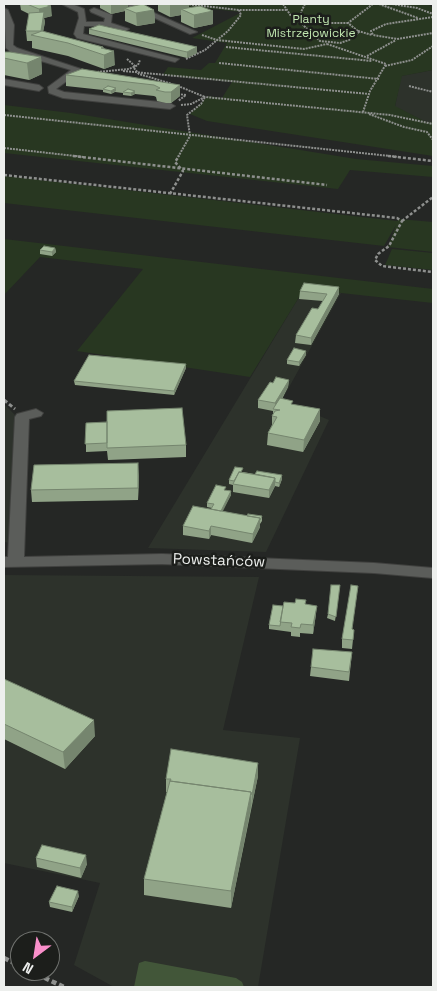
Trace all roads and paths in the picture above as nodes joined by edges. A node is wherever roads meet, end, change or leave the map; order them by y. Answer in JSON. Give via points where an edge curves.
{"nodes":[{"id":1,"x":47,"y":4,"type":"edge"},
{"id":2,"x":56,"y":4,"type":"edge"},
{"id":3,"x":66,"y":4,"type":"edge"},
{"id":4,"x":129,"y":4,"type":"edge"},
{"id":5,"x":186,"y":4,"type":"edge"},
{"id":6,"x":282,"y":4,"type":"edge"},
{"id":7,"x":305,"y":4,"type":"edge"},
{"id":8,"x":373,"y":4,"type":"edge"},
{"id":9,"x":379,"y":4,"type":"edge"},
{"id":10,"x":392,"y":4,"type":"edge"},
{"id":11,"x":158,"y":6,"type":"dead end"},
{"id":12,"x":4,"y":10,"type":"edge"},
{"id":13,"x":94,"y":10,"type":"dead end"},
{"id":14,"x":239,"y":10,"type":"junction"},
{"id":15,"x":286,"y":10,"type":"junction"},
{"id":16,"x":102,"y":14,"type":"junction"},
{"id":17,"x":82,"y":15,"type":"junction"},
{"id":18,"x":433,"y":16,"type":"edge"},
{"id":19,"x":419,"y":18,"type":"junction"},
{"id":20,"x":301,"y":23,"type":"junction"},
{"id":21,"x":348,"y":23,"type":"junction"},
{"id":22,"x":81,"y":24,"type":"junction"},
{"id":23,"x":107,"y":24,"type":"junction"},
{"id":24,"x":182,"y":26,"type":"junction"},
{"id":25,"x":125,"y":29,"type":"edge"},
{"id":26,"x":162,"y":31,"type":"dead end"},
{"id":27,"x":358,"y":31,"type":"junction"},
{"id":28,"x":193,"y":32,"type":"joint"},
{"id":29,"x":433,"y":33,"type":"edge"},
{"id":30,"x":373,"y":35,"type":"junction"},
{"id":31,"x":397,"y":39,"type":"junction"},
{"id":32,"x":217,"y":40,"type":"junction"},
{"id":33,"x":320,"y":41,"type":"junction"},
{"id":34,"x":327,"y":44,"type":"junction"},
{"id":35,"x":433,"y":46,"type":"edge"},
{"id":36,"x":226,"y":47,"type":"dead end"},
{"id":37,"x":198,"y":48,"type":"edge"},
{"id":38,"x":205,"y":50,"type":"junction"},
{"id":39,"x":136,"y":56,"type":"dead end"},
{"id":40,"x":367,"y":56,"type":"junction"},
{"id":41,"x":176,"y":59,"type":"joint"},
{"id":42,"x":372,"y":61,"type":"junction"},
{"id":43,"x":219,"y":64,"type":"dead end"},
{"id":44,"x":385,"y":66,"type":"junction"},
{"id":45,"x":134,"y":68,"type":"junction"},
{"id":46,"x":78,"y":70,"type":"junction"},
{"id":47,"x":123,"y":71,"type":"junction"},
{"id":48,"x":91,"y":73,"type":"joint"},
{"id":49,"x":139,"y":73,"type":"junction"},
{"id":50,"x":379,"y":79,"type":"junction"},
{"id":51,"x":4,"y":82,"type":"edge"},
{"id":52,"x":409,"y":86,"type":"dead end"},
{"id":53,"x":39,"y":88,"type":"dead end"},
{"id":54,"x":170,"y":92,"type":"edge"},
{"id":55,"x":433,"y":92,"type":"edge"},
{"id":56,"x":369,"y":94,"type":"junction"},
{"id":57,"x":205,"y":97,"type":"junction"},
{"id":58,"x":173,"y":105,"type":"junction"},
{"id":59,"x":363,"y":112,"type":"junction"},
{"id":60,"x":4,"y":116,"type":"edge"},
{"id":61,"x":433,"y":124,"type":"edge"},
{"id":62,"x":188,"y":133,"type":"junction"},
{"id":63,"x":433,"y":140,"type":"edge"},
{"id":64,"x":4,"y":148,"type":"edge"},
{"id":65,"x":433,"y":161,"type":"edge"},
{"id":66,"x":182,"y":169,"type":"junction"},
{"id":67,"x":4,"y":175,"type":"edge"},
{"id":68,"x":327,"y":185,"type":"dead end"},
{"id":69,"x":170,"y":194,"type":"junction"},
{"id":70,"x":433,"y":197,"type":"edge"},
{"id":71,"x":402,"y":221,"type":"junction"},
{"id":72,"x":433,"y":272,"type":"edge"},
{"id":73,"x":36,"y":413,"type":"dead end"},
{"id":74,"x":10,"y":562,"type":"edge"},
{"id":75,"x":433,"y":573,"type":"edge"},
{"id":76,"x":51,"y":981,"type":"edge"},
{"id":77,"x":64,"y":987,"type":"edge"}],
"edges":[{"from":1,"to":2,"type":"path"},
{"from":3,"to":17,"type":"street","via":[[81,11]]},
{"from":4,"to":11,"type":"street"},
{"from":4,"to":24,"type":"street"},
{"from":5,"to":14,"type":"path"},
{"from":6,"to":15,"type":"path"},
{"from":7,"to":20,"type":"path"},
{"from":8,"to":21,"type":"path"},
{"from":9,"to":19,"type":"path"},
{"from":10,"to":18,"type":"path","via":[[417,8]]},
{"from":12,"to":46,"type":"street","via":[[10,20],[9,46]]},
{"from":13,"to":16,"type":"street"},
{"from":14,"to":15,"type":"path"},
{"from":14,"to":32,"type":"path","via":[[240,15]]},
{"from":15,"to":20,"type":"path"},
{"from":16,"to":17,"type":"street"},
{"from":16,"to":23,"type":"street","via":[[109,17]]},
{"from":17,"to":22,"type":"street"},
{"from":18,"to":19,"type":"path"},
{"from":19,"to":30,"type":"path","via":[[376,27],[371,31]]},
{"from":20,"to":21,"type":"path"},
{"from":20,"to":33,"type":"path"},
{"from":21,"to":27,"type":"path"},
{"from":22,"to":23,"type":"street"},
{"from":22,"to":41,"type":"street","via":[[78,34],[84,38]]},
{"from":23,"to":25,"type":"street"},
{"from":24,"to":26,"type":"street"},
{"from":24,"to":28,"type":"street"},
{"from":27,"to":30,"type":"path"},
{"from":27,"to":33,"type":"path","via":[[344,42]]},
{"from":28,"to":32,"type":"path"},
{"from":29,"to":31,"type":"path"},
{"from":30,"to":31,"type":"path"},
{"from":31,"to":40,"type":"path"},
{"from":32,"to":34,"type":"path","via":[[304,49]]},
{"from":32,"to":38,"type":"path"},
{"from":33,"to":34,"type":"path"},
{"from":34,"to":40,"type":"path"},
{"from":35,"to":44,"type":"path","via":[[412,60]]},
{"from":36,"to":42,"type":"path"},
{"from":37,"to":38,"type":"path"},
{"from":38,"to":41,"type":"path","via":[[187,59]]},
{"from":39,"to":45,"type":"path","via":[[141,62]]},
{"from":40,"to":42,"type":"path"},
{"from":42,"to":44,"type":"path","via":[[385,63]]},
{"from":43,"to":50,"type":"path"},
{"from":44,"to":50,"type":"path"},
{"from":45,"to":47,"type":"path"},
{"from":45,"to":49,"type":"path"},
{"from":46,"to":48,"type":"street"},
{"from":46,"to":58,"type":"street","via":[[51,88],[52,91],[63,96]]},
{"from":47,"to":48,"type":"path"},
{"from":47,"to":49,"type":"path"},
{"from":49,"to":56,"type":"path"},
{"from":49,"to":57,"type":"path"},
{"from":50,"to":56,"type":"path"},
{"from":51,"to":53,"type":"street"},
{"from":52,"to":55,"type":"path"},
{"from":54,"to":58,"type":"path","via":[[186,96]]},
{"from":56,"to":59,"type":"path"},
{"from":57,"to":58,"type":"path","via":[[188,105]]},
{"from":57,"to":59,"type":"path"},
{"from":57,"to":62,"type":"path","via":[[187,114]]},
{"from":59,"to":61,"type":"path"},
{"from":59,"to":63,"type":"path","via":[[427,132]]},
{"from":60,"to":62,"type":"path"},
{"from":62,"to":65,"type":"path"},
{"from":62,"to":66,"type":"path","via":[[190,136],[176,162]]},
{"from":64,"to":66,"type":"path"},
{"from":66,"to":68,"type":"path"},
{"from":66,"to":69,"type":"path"},
{"from":67,"to":69,"type":"path"},
{"from":69,"to":71,"type":"path"},
{"from":70,"to":71,"type":"path"},
{"from":71,"to":72,"type":"path","via":[[389,246],[375,260],[382,266]]},
{"from":73,"to":74,"type":"street","via":[[22,417]]},
{"from":74,"to":75,"type":"street","name":"Powstańców","via":[[178,559]]},
{"from":76,"to":77,"type":"path"}]}
